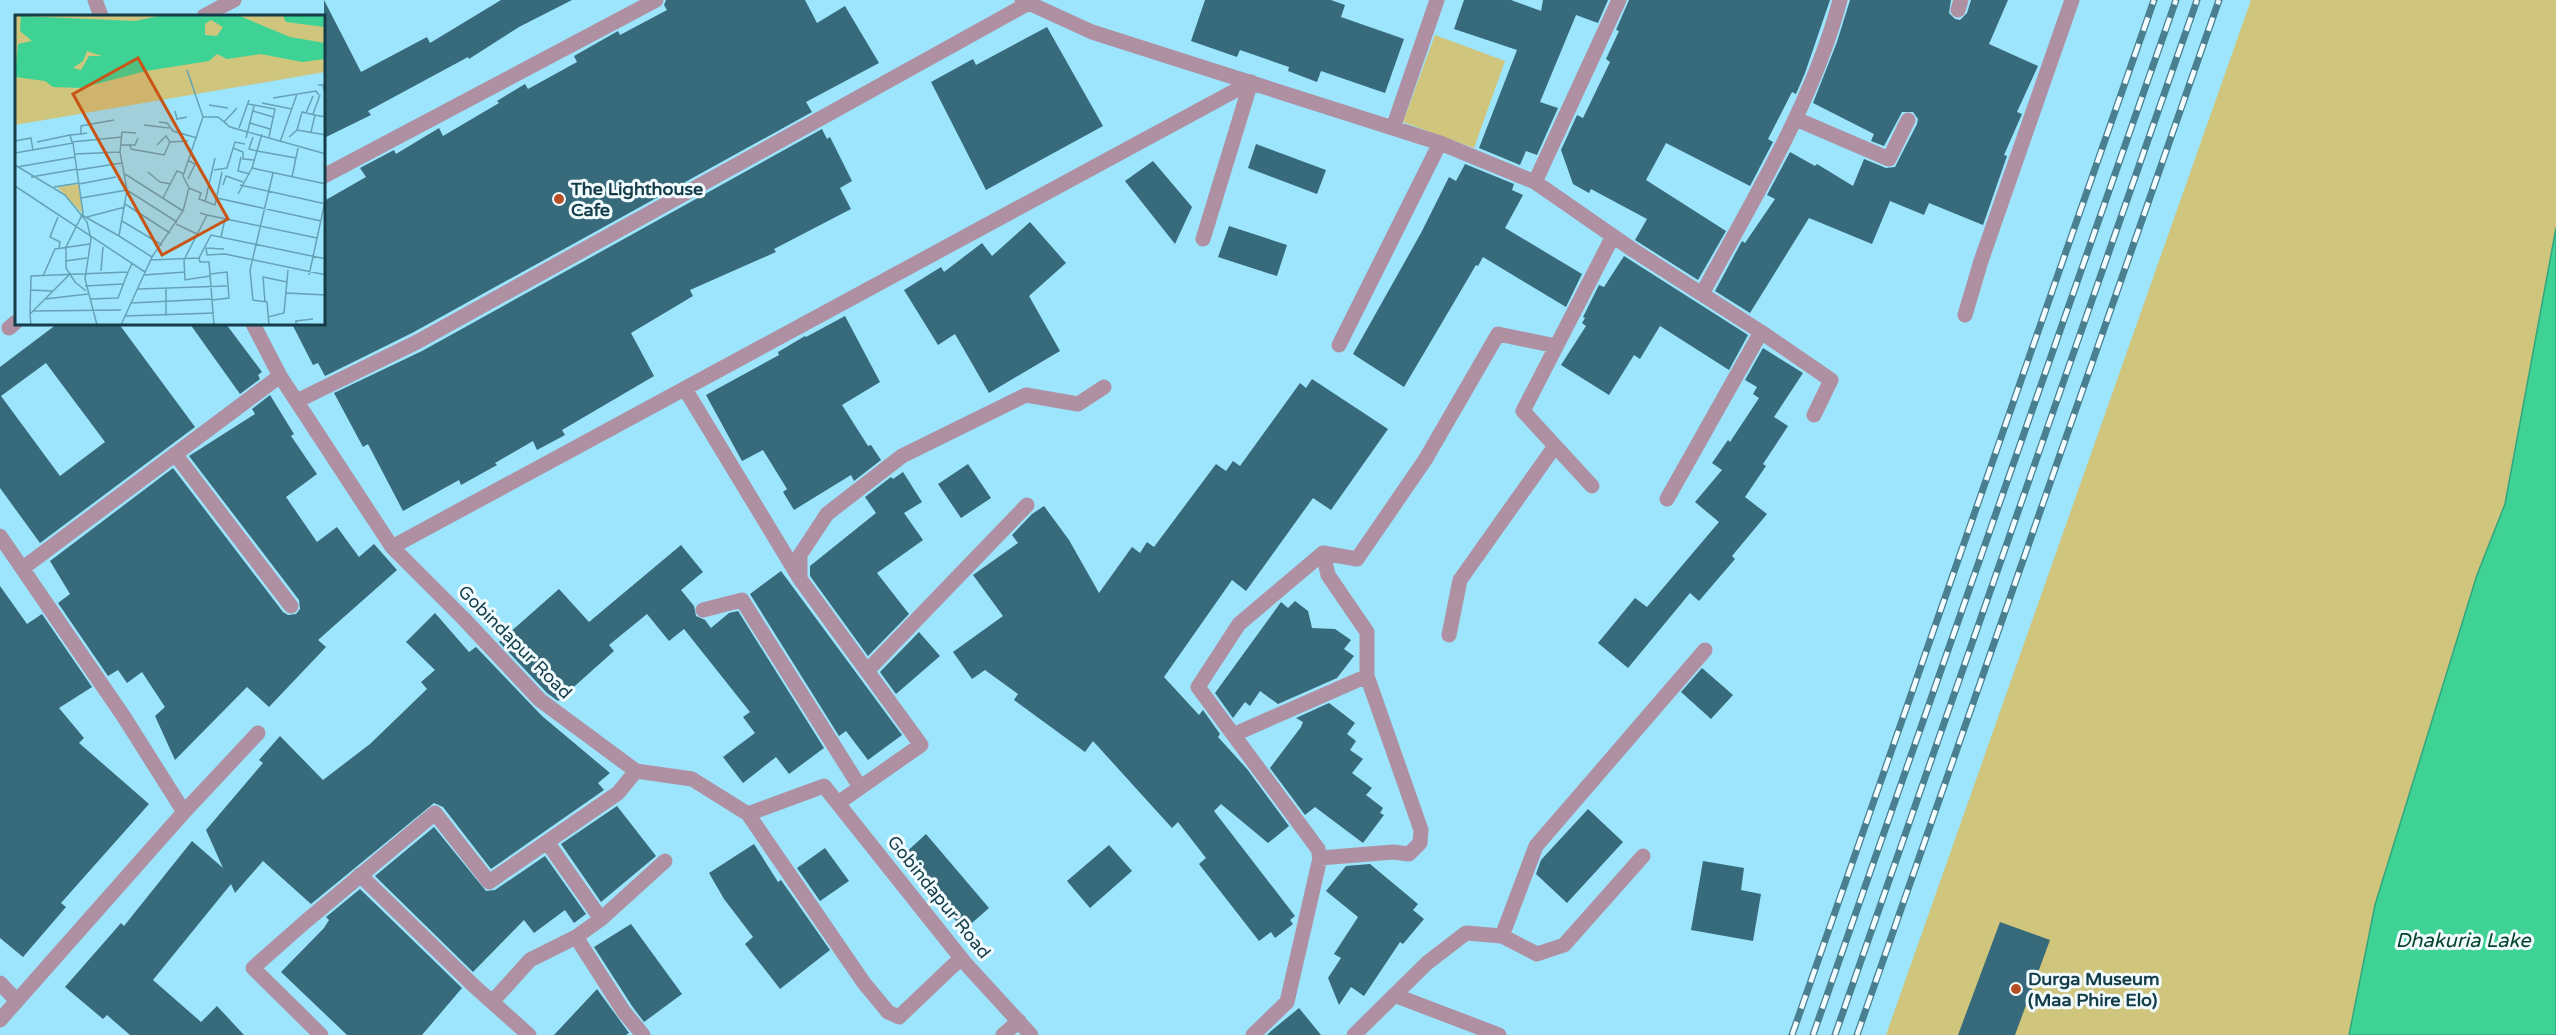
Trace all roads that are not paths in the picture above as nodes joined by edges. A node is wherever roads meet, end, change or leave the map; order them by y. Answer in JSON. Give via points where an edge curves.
{"nodes":[{"id":1,"x":95,"y":0,"type":"edge"},
{"id":2,"x":234,"y":0,"type":"edge"},
{"id":3,"x":656,"y":0,"type":"edge"},
{"id":4,"x":1437,"y":0,"type":"edge"},
{"id":5,"x":1619,"y":0,"type":"edge"},
{"id":6,"x":1840,"y":0,"type":"edge"},
{"id":7,"x":2072,"y":0,"type":"edge"},
{"id":8,"x":1026,"y":1,"type":"edge"},
{"id":9,"x":101,"y":15,"type":"edge"},
{"id":10,"x":206,"y":15,"type":"edge"},
{"id":11,"x":1251,"y":82,"type":"junction"},
{"id":12,"x":1796,"y":119,"type":"junction"},
{"id":13,"x":1908,"y":120,"type":"dead end"},
{"id":14,"x":1393,"y":128,"type":"junction"},
{"id":15,"x":1440,"y":143,"type":"junction"},
{"id":16,"x":326,"y":175,"type":"edge"},
{"id":17,"x":1535,"y":182,"type":"junction"},
{"id":18,"x":1613,"y":236,"type":"junction"},
{"id":19,"x":1203,"y":239,"type":"dead end"},
{"id":20,"x":1702,"y":294,"type":"junction"},
{"id":21,"x":1965,"y":315,"type":"dead end"},
{"id":22,"x":254,"y":326,"type":"edge"},
{"id":23,"x":1761,"y":332,"type":"junction"},
{"id":24,"x":1339,"y":345,"type":"dead end"},
{"id":25,"x":1556,"y":346,"type":"junction"},
{"id":26,"x":280,"y":376,"type":"junction"},
{"id":27,"x":1104,"y":387,"type":"dead end"},
{"id":28,"x":685,"y":389,"type":"junction"},
{"id":29,"x":297,"y":401,"type":"junction"},
{"id":30,"x":1814,"y":415,"type":"dead end"},
{"id":31,"x":1555,"y":446,"type":"junction"},
{"id":32,"x":175,"y":454,"type":"junction"},
{"id":33,"x":1592,"y":486,"type":"dead end"},
{"id":34,"x":1667,"y":498,"type":"dead end"},
{"id":35,"x":1027,"y":505,"type":"dead end"},
{"id":36,"x":0,"y":536,"type":"edge"},
{"id":37,"x":392,"y":547,"type":"junction"},
{"id":38,"x":1323,"y":553,"type":"junction"},
{"id":39,"x":23,"y":568,"type":"junction"},
{"id":40,"x":800,"y":579,"type":"junction"},
{"id":41,"x":291,"y":606,"type":"dead end"},
{"id":42,"x":704,"y":610,"type":"dead end"},
{"id":43,"x":1449,"y":635,"type":"dead end"},
{"id":44,"x":1705,"y":650,"type":"dead end"},
{"id":45,"x":867,"y":672,"type":"junction"},
{"id":46,"x":1367,"y":676,"type":"junction"},
{"id":47,"x":258,"y":733,"type":"dead end"},
{"id":48,"x":1235,"y":734,"type":"junction"},
{"id":49,"x":636,"y":771,"type":"junction"},
{"id":50,"x":860,"y":787,"type":"junction"},
{"id":51,"x":838,"y":803,"type":"junction"},
{"id":52,"x":184,"y":812,"type":"junction"},
{"id":53,"x":748,"y":814,"type":"junction"},
{"id":54,"x":547,"y":842,"type":"junction"},
{"id":55,"x":1643,"y":856,"type":"dead end"},
{"id":56,"x":1320,"y":858,"type":"junction"},
{"id":57,"x":665,"y":861,"type":"dead end"},
{"id":58,"x":360,"y":875,"type":"junction"},
{"id":59,"x":601,"y":919,"type":"junction"},
{"id":60,"x":1502,"y":936,"type":"junction"},
{"id":61,"x":576,"y":937,"type":"junction"},
{"id":62,"x":961,"y":958,"type":"junction"},
{"id":63,"x":0,"y":983,"type":"edge"},
{"id":64,"x":1394,"y":995,"type":"junction"},
{"id":65,"x":17,"y":1001,"type":"junction"},
{"id":66,"x":492,"y":1002,"type":"junction"},
{"id":67,"x":0,"y":1020,"type":"edge"},
{"id":68,"x":1019,"y":1021,"type":"junction"},
{"id":69,"x":321,"y":1035,"type":"edge"},
{"id":70,"x":530,"y":1035,"type":"edge"},
{"id":71,"x":643,"y":1035,"type":"edge"},
{"id":72,"x":1004,"y":1035,"type":"edge"},
{"id":73,"x":1031,"y":1035,"type":"edge"},
{"id":74,"x":1253,"y":1035,"type":"edge"},
{"id":75,"x":1354,"y":1035,"type":"edge"},
{"id":76,"x":1499,"y":1035,"type":"edge"}],
"edges":[{"from":1,"to":9,"type":"street"},
{"from":2,"to":10,"type":"street"},
{"from":3,"to":16,"type":"street"},
{"from":4,"to":14,"type":"street"},
{"from":5,"to":17,"type":"street"},
{"from":6,"to":12,"type":"street","via":[[1830,38]]},
{"from":7,"to":21,"type":"street"},
{"from":8,"to":11,"type":"street","via":[[1092,32]]},
{"from":8,"to":29,"type":"street","via":[[417,342]]},
{"from":11,"to":14,"type":"street"},
{"from":11,"to":19,"type":"street"},
{"from":11,"to":28,"type":"street"},
{"from":12,"to":13,"type":"street","via":[[1889,159]]},
{"from":12,"to":20,"type":"street"},
{"from":14,"to":15,"type":"street"},
{"from":15,"to":17,"type":"street"},
{"from":15,"to":24,"type":"street"},
{"from":17,"to":18,"type":"street"},
{"from":18,"to":20,"type":"street"},
{"from":18,"to":25,"type":"street"},
{"from":20,"to":23,"type":"street"},
{"from":22,"to":26,"type":"street","name":"Gobindapur Road"},
{"from":23,"to":30,"type":"street","via":[[1831,380]]},
{"from":23,"to":34,"type":"street"},
{"from":25,"to":31,"type":"street","via":[[1523,411]]},
{"from":25,"to":38,"type":"street","via":[[1498,334],[1425,460],[1356,560]]},
{"from":26,"to":29,"type":"street","name":"Gobindapur Road"},
{"from":26,"to":32,"type":"street"},
{"from":27,"to":40,"type":"street","via":[[1078,404],[1026,395],[902,456],[827,514],[800,555]]},
{"from":28,"to":37,"type":"street"},
{"from":28,"to":40,"type":"street"},
{"from":29,"to":37,"type":"street","name":"Gobindapur Road"},
{"from":31,"to":33,"type":"street"},
{"from":31,"to":43,"type":"street","via":[[1460,580]]},
{"from":32,"to":39,"type":"street"},
{"from":32,"to":41,"type":"street"},
{"from":35,"to":45,"type":"street"},
{"from":36,"to":39,"type":"street"},
{"from":37,"to":49,"type":"street","name":"Gobindapur Road","via":[[540,700]]},
{"from":38,"to":46,"type":"street","via":[[1328,575],[1367,632]]},
{"from":38,"to":48,"type":"street","via":[[1239,624],[1198,687]]},
{"from":39,"to":52,"type":"street"},
{"from":40,"to":45,"type":"street"},
{"from":42,"to":50,"type":"street","via":[[742,600]]},
{"from":44,"to":60,"type":"street","via":[[1536,846]]},
{"from":45,"to":50,"type":"street","via":[[921,745]]},
{"from":46,"to":48,"type":"street"},
{"from":46,"to":56,"type":"street","via":[[1421,830],[1420,843],[1409,854]]},
{"from":47,"to":52,"type":"street"},
{"from":48,"to":56,"type":"street","via":[[1318,849]]},
{"from":49,"to":53,"type":"street","name":"Gobindapur Road","via":[[693,779]]},
{"from":49,"to":54,"type":"street","via":[[618,793]]},
{"from":50,"to":51,"type":"street"},
{"from":51,"to":53,"type":"street","name":"Gobindapur Road","via":[[824,786]]},
{"from":51,"to":62,"type":"street","name":"Gobindapur Road"},
{"from":52,"to":65,"type":"street"},
{"from":53,"to":62,"type":"street","via":[[888,1012],[899,1017]]},
{"from":54,"to":58,"type":"street","via":[[489,882],[435,813]]},
{"from":54,"to":59,"type":"street"},
{"from":55,"to":60,"type":"street","via":[[1564,945],[1537,954]]},
{"from":56,"to":74,"type":"street","via":[[1287,1002]]},
{"from":57,"to":59,"type":"street"},
{"from":58,"to":66,"type":"street"},
{"from":58,"to":69,"type":"street","via":[[253,968]]},
{"from":59,"to":61,"type":"street"},
{"from":60,"to":64,"type":"street","via":[[1466,933],[1426,963]]},
{"from":61,"to":66,"type":"street","via":[[530,960]]},
{"from":61,"to":71,"type":"street"},
{"from":62,"to":68,"type":"street","name":"Gobindapur Road"},
{"from":63,"to":65,"type":"street"},
{"from":64,"to":75,"type":"street"},
{"from":64,"to":76,"type":"street"},
{"from":65,"to":67,"type":"street"},
{"from":66,"to":70,"type":"street"},
{"from":68,"to":72,"type":"street"},
{"from":68,"to":73,"type":"street","name":"Gobindapur Road"}]}
